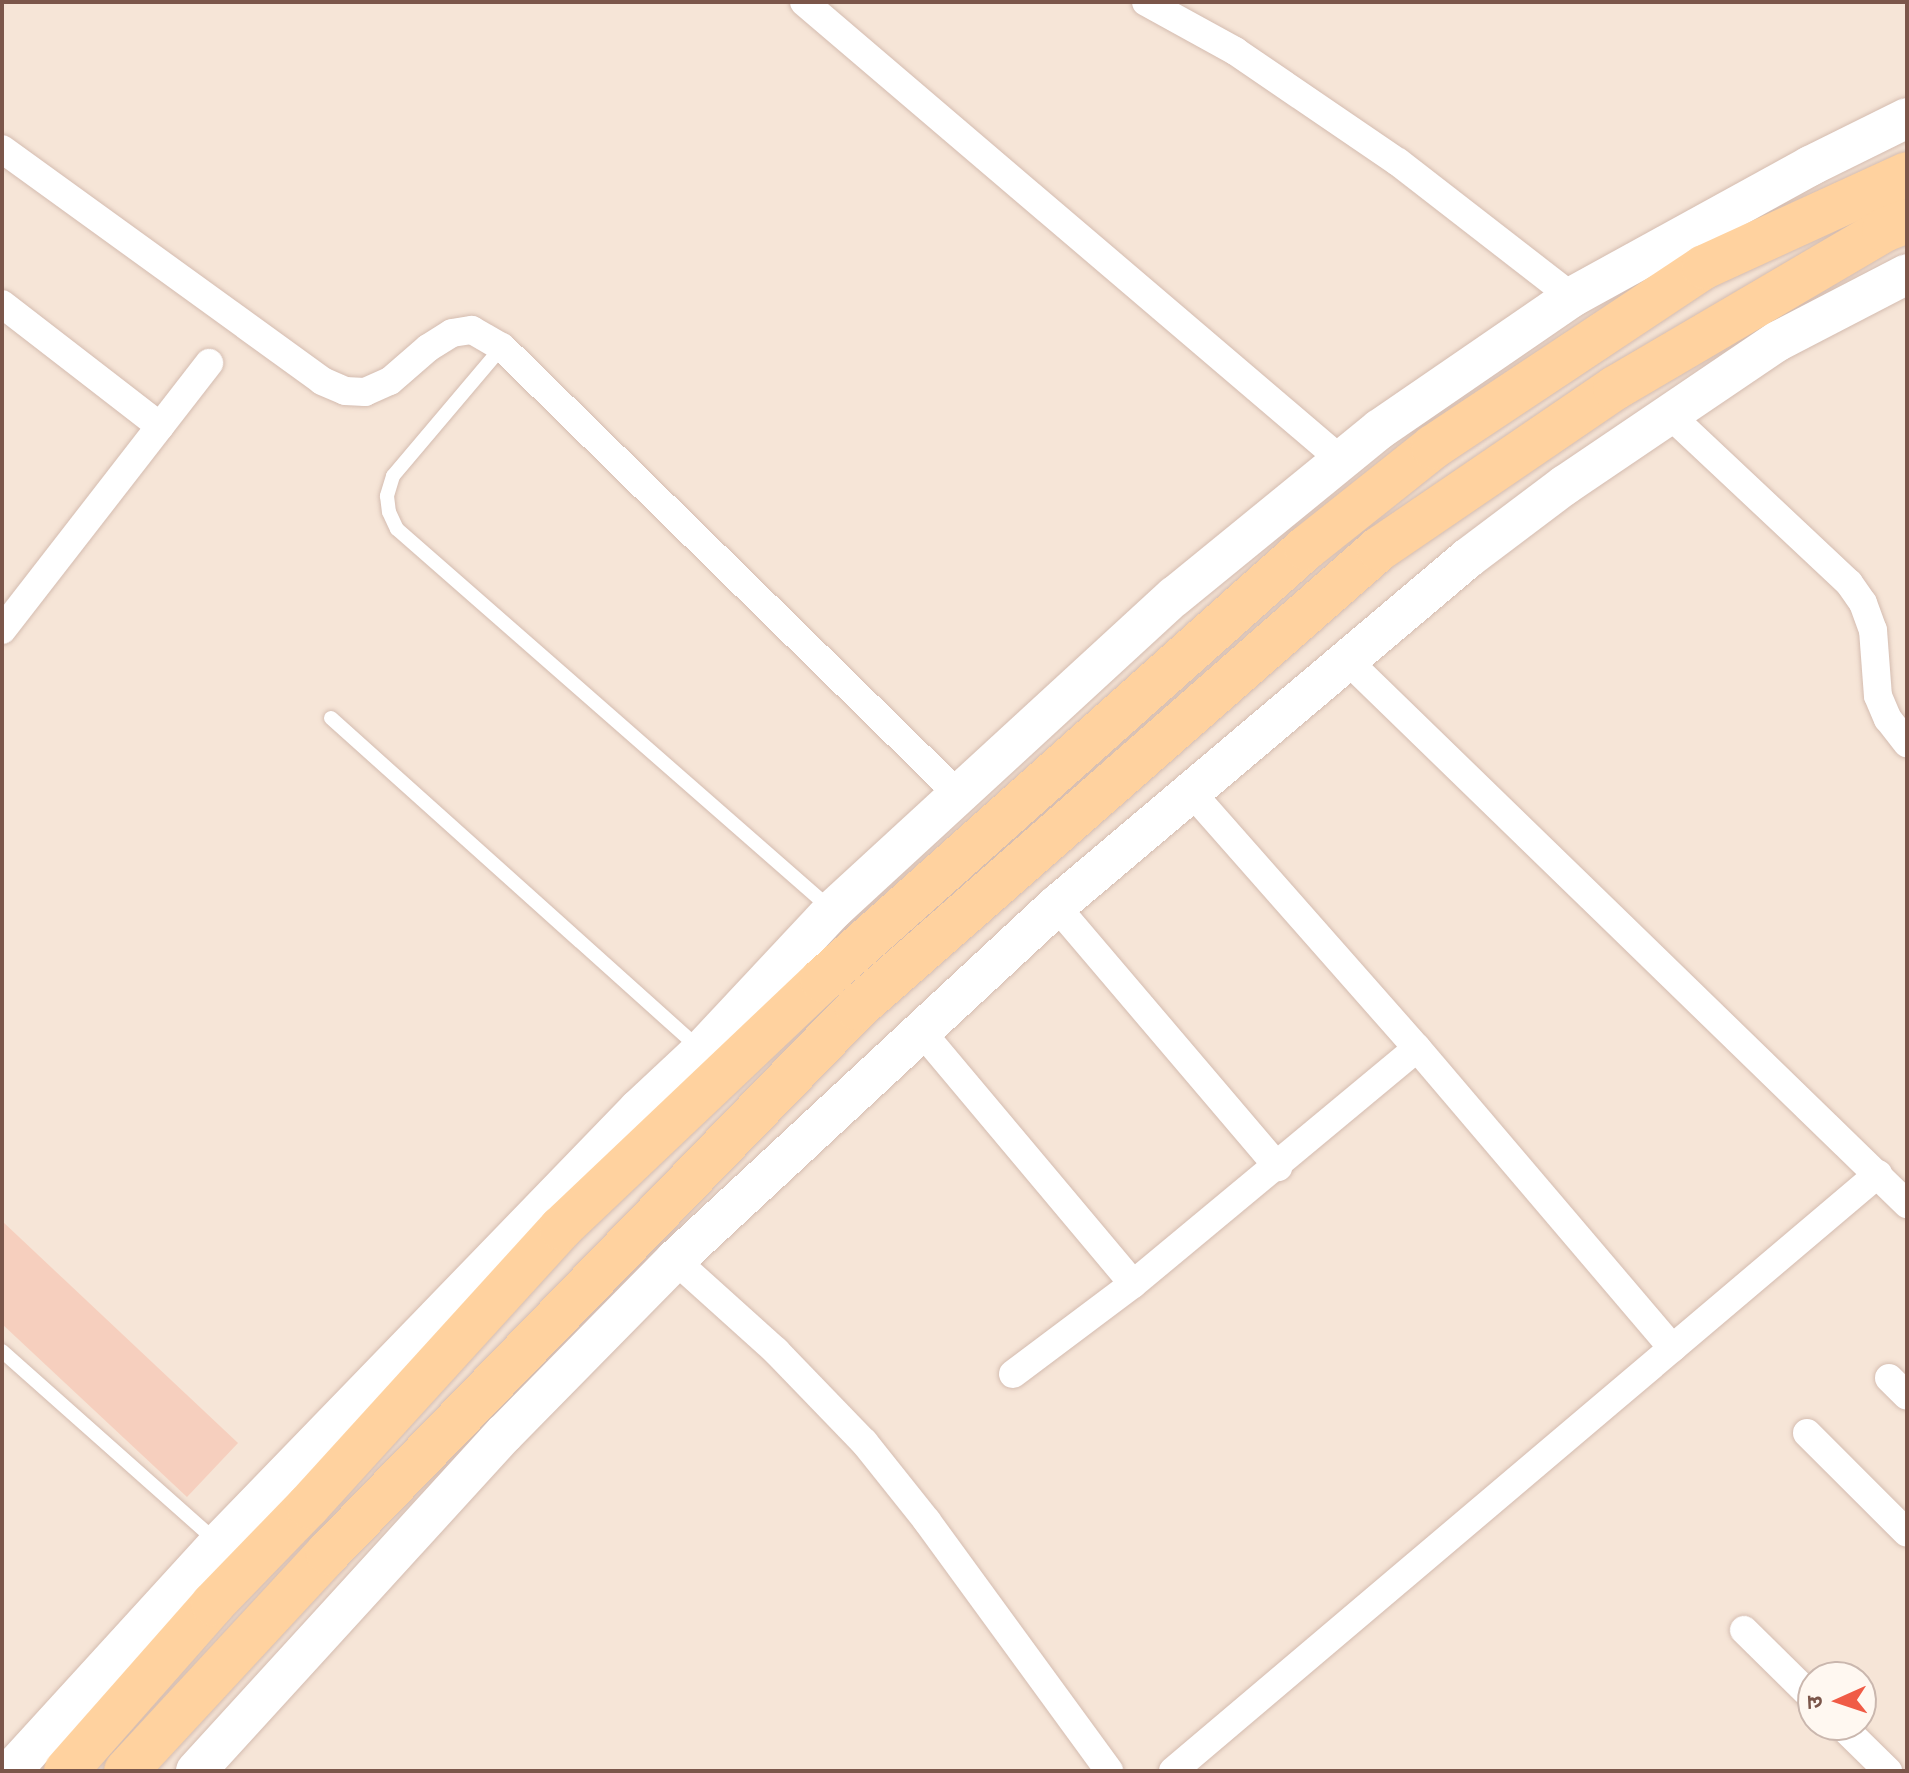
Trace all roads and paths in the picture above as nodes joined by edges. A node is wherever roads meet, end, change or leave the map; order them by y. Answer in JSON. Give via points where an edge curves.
{"nodes":[{"id":1,"x":804,"y":2,"type":"edge"},
{"id":2,"x":1146,"y":2,"type":"edge"},
{"id":3,"x":1907,"y":118,"type":"edge"},
{"id":4,"x":2,"y":149,"type":"edge"},
{"id":5,"x":1907,"y":174,"type":"edge"},
{"id":6,"x":1907,"y":221,"type":"edge"},
{"id":7,"x":1907,"y":274,"type":"edge"},
{"id":8,"x":1572,"y":297,"type":"junction"},
{"id":9,"x":2,"y":304,"type":"edge"},
{"id":10,"x":502,"y":347,"type":"junction"},
{"id":11,"x":209,"y":363,"type":"dead end"},
{"id":12,"x":1669,"y":414,"type":"junction"},
{"id":13,"x":160,"y":426,"type":"junction"},
{"id":14,"x":1341,"y":460,"type":"junction"},
{"id":15,"x":5,"y":621,"type":"edge"},
{"id":16,"x":1347,"y":660,"type":"junction"},
{"id":17,"x":331,"y":718,"type":"dead end"},
{"id":18,"x":1907,"y":743,"type":"edge"},
{"id":19,"x":1192,"y":793,"type":"junction"},
{"id":20,"x":960,"y":796,"type":"junction"},
{"id":21,"x":1056,"y":906,"type":"junction"},
{"id":22,"x":833,"y":910,"type":"junction"},
{"id":23,"x":921,"y":1031,"type":"junction"},
{"id":24,"x":1417,"y":1048,"type":"junction"},
{"id":25,"x":702,"y":1050,"type":"junction"},
{"id":26,"x":1278,"y":1167,"type":"junction"},
{"id":27,"x":1878,"y":1174,"type":"junction"},
{"id":28,"x":1907,"y":1204,"type":"edge"},
{"id":29,"x":675,"y":1260,"type":"junction"},
{"id":30,"x":1133,"y":1284,"type":"junction"},
{"id":31,"x":1672,"y":1348,"type":"junction"},
{"id":32,"x":2,"y":1351,"type":"edge"},
{"id":33,"x":1013,"y":1374,"type":"dead end"},
{"id":34,"x":1807,"y":1433,"type":"dead end"},
{"id":35,"x":1907,"y":1533,"type":"edge"},
{"id":36,"x":219,"y":1543,"type":"junction"},
{"id":37,"x":1744,"y":1630,"type":"dead end"},
{"id":38,"x":1797,"y":1682,"type":"edge"},
{"id":39,"x":1857,"y":1741,"type":"edge"},
{"id":40,"x":11,"y":1771,"type":"edge"},
{"id":41,"x":66,"y":1771,"type":"edge"},
{"id":42,"x":126,"y":1771,"type":"edge"},
{"id":43,"x":196,"y":1771,"type":"edge"},
{"id":44,"x":1109,"y":1771,"type":"edge"},
{"id":45,"x":1173,"y":1771,"type":"edge"},
{"id":46,"x":1888,"y":1771,"type":"edge"}],
"edges":[{"from":1,"to":14,"type":"street"},
{"from":2,"to":8,"type":"street","via":[[1235,51],[1398,162]]},
{"from":3,"to":8,"type":"main road"},
{"from":4,"to":10,"type":"street","via":[[322,381],[345,391],[365,392],[390,381],[452,333],[472,330]]},
{"from":5,"to":41,"type":"main road","via":[[1704,267],[1433,447],[1306,548],[822,980],[561,1228]]},
{"from":6,"to":42,"type":"main road","via":[[1615,388],[1379,549],[857,1008],[328,1553]]},
{"from":7,"to":12,"type":"main road","via":[[1778,341]]},
{"from":8,"to":14,"type":"main road"},
{"from":9,"to":13,"type":"street"},
{"from":10,"to":20,"type":"street"},
{"from":10,"to":22,"type":"lane","via":[[393,476],[387,496],[397,529]]},
{"from":11,"to":13,"type":"street"},
{"from":12,"to":16,"type":"main road","via":[[1480,549]]},
{"from":12,"to":18,"type":"street","via":[[1849,583],[1873,630],[1878,696]]},
{"from":13,"to":15,"type":"street"},
{"from":14,"to":20,"type":"main road","via":[[1175,596]]},
{"from":16,"to":19,"type":"main road"},
{"from":16,"to":27,"type":"street"},
{"from":17,"to":25,"type":"lane"},
{"from":19,"to":21,"type":"main road"},
{"from":19,"to":24,"type":"street"},
{"from":20,"to":22,"type":"main road"},
{"from":21,"to":23,"type":"main road"},
{"from":21,"to":26,"type":"street"},
{"from":22,"to":25,"type":"main road"},
{"from":23,"to":29,"type":"main road"},
{"from":23,"to":30,"type":"street"},
{"from":24,"to":26,"type":"street"},
{"from":24,"to":31,"type":"street"},
{"from":25,"to":36,"type":"main road"},
{"from":26,"to":30,"type":"street"},
{"from":27,"to":28,"type":"street"},
{"from":27,"to":31,"type":"street"},
{"from":29,"to":43,"type":"main road","via":[[504,1434]]},
{"from":29,"to":44,"type":"street","via":[[776,1351],[864,1442]]},
{"from":30,"to":33,"type":"street"},
{"from":31,"to":45,"type":"street"},
{"from":32,"to":36,"type":"lane"},
{"from":34,"to":35,"type":"street"},
{"from":36,"to":40,"type":"main road"},
{"from":37,"to":38,"type":"street"},
{"from":39,"to":46,"type":"street"}]}
